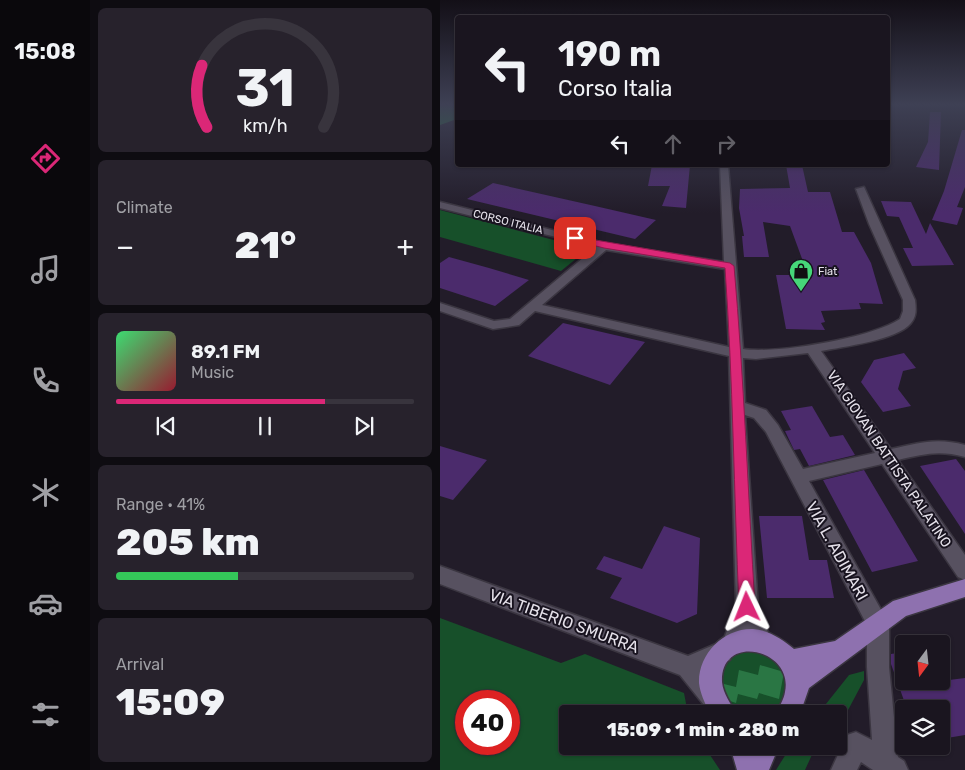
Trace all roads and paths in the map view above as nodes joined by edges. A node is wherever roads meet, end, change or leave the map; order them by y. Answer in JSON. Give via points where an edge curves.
{"nodes":[{"id":1,"x":724,"y":167,"type":"edge"},
{"id":2,"x":861,"y":189,"type":"dead end"},
{"id":3,"x":440,"y":205,"type":"edge"},
{"id":4,"x":604,"y":246,"type":"junction"},
{"id":5,"x":730,"y":266,"type":"junction"},
{"id":6,"x":440,"y":307,"type":"edge"},
{"id":7,"x":534,"y":307,"type":"junction"},
{"id":8,"x":812,"y":348,"type":"junction"},
{"id":9,"x":736,"y":353,"type":"junction"},
{"id":10,"x":737,"y":406,"type":"junction"},
{"id":11,"x":965,"y":451,"type":"edge"},
{"id":12,"x":887,"y":456,"type":"junction"},
{"id":13,"x":797,"y":477,"type":"junction"},
{"id":14,"x":965,"y":571,"type":"edge"},
{"id":15,"x":440,"y":575,"type":"edge"},
{"id":16,"x":965,"y":588,"type":"edge"},
{"id":17,"x":747,"y":607,"type":"junction"},
{"id":18,"x":878,"y":624,"type":"junction"},
{"id":19,"x":760,"y":640,"type":"junction"},
{"id":20,"x":727,"y":648,"type":"junction"},
{"id":21,"x":688,"y":667,"type":"junction"},
{"id":22,"x":794,"y":672,"type":"junction"},
{"id":23,"x":717,"y":705,"type":"edge"},
{"id":24,"x":718,"y":705,"type":"edge"},
{"id":25,"x":792,"y":705,"type":"edge"},
{"id":26,"x":745,"y":755,"type":"edge"},
{"id":27,"x":763,"y":755,"type":"edge"},
{"id":28,"x":890,"y":767,"type":"edge"},
{"id":29,"x":750,"y":770,"type":"edge"},
{"id":30,"x":756,"y":770,"type":"edge"},
{"id":31,"x":844,"y":770,"type":"edge"}],
"edges":[{"from":1,"to":5,"type":"street"},
{"from":2,"to":8,"type":"street","via":[[908,300],[910,313],[905,323],[894,329]]},
{"from":3,"to":4,"type":"street","name":"CORSO ITALIA"},
{"from":4,"to":5,"type":"street","name":"CORSO ITALIA"},
{"from":4,"to":7,"type":"street"},
{"from":5,"to":9,"type":"street"},
{"from":6,"to":7,"type":"street","via":[[501,325],[514,322]]},
{"from":7,"to":9,"type":"street"},
{"from":8,"to":9,"type":"street"},
{"from":8,"to":12,"type":"street","name":"VIA GIOVAN BATTISTA PALATINO"},
{"from":9,"to":10,"type":"street"},
{"from":10,"to":13,"type":"street","name":"VIA L. ADIMARI","via":[[760,414]]},
{"from":10,"to":17,"type":"street"},
{"from":11,"to":12,"type":"street","via":[[928,446]]},
{"from":12,"to":13,"type":"street"},
{"from":12,"to":14,"type":"street","name":"VIA GIOVAN BATTISTA PALATINO"},
{"from":13,"to":18,"type":"street","name":"VIA L. ADIMARI"},
{"from":15,"to":21,"type":"street","name":"VIA TIBERIO SMURRA"},
{"from":16,"to":18,"type":"main road","via":[[900,608]]},
{"from":17,"to":19,"type":"street"},
{"from":17,"to":20,"type":"street"},
{"from":18,"to":22,"type":"main road","via":[[840,651]]},
{"from":18,"to":28,"type":"street","via":[[878,667]]},
{"from":19,"to":20,"type":"main road","via":[[746,639]]},
{"from":19,"to":22,"type":"main road","via":[[782,652]]},
{"from":20,"to":21,"type":"street"},
{"from":20,"to":24,"type":"main road","via":[[711,676],[711,687]]},
{"from":21,"to":23,"type":"street"},
{"from":22,"to":25,"type":"main road","via":[[797,695]]},
{"from":26,"to":29,"type":"main road"},
{"from":27,"to":30,"type":"main road"},
{"from":28,"to":31,"type":"street","via":[[856,744]]}]}
